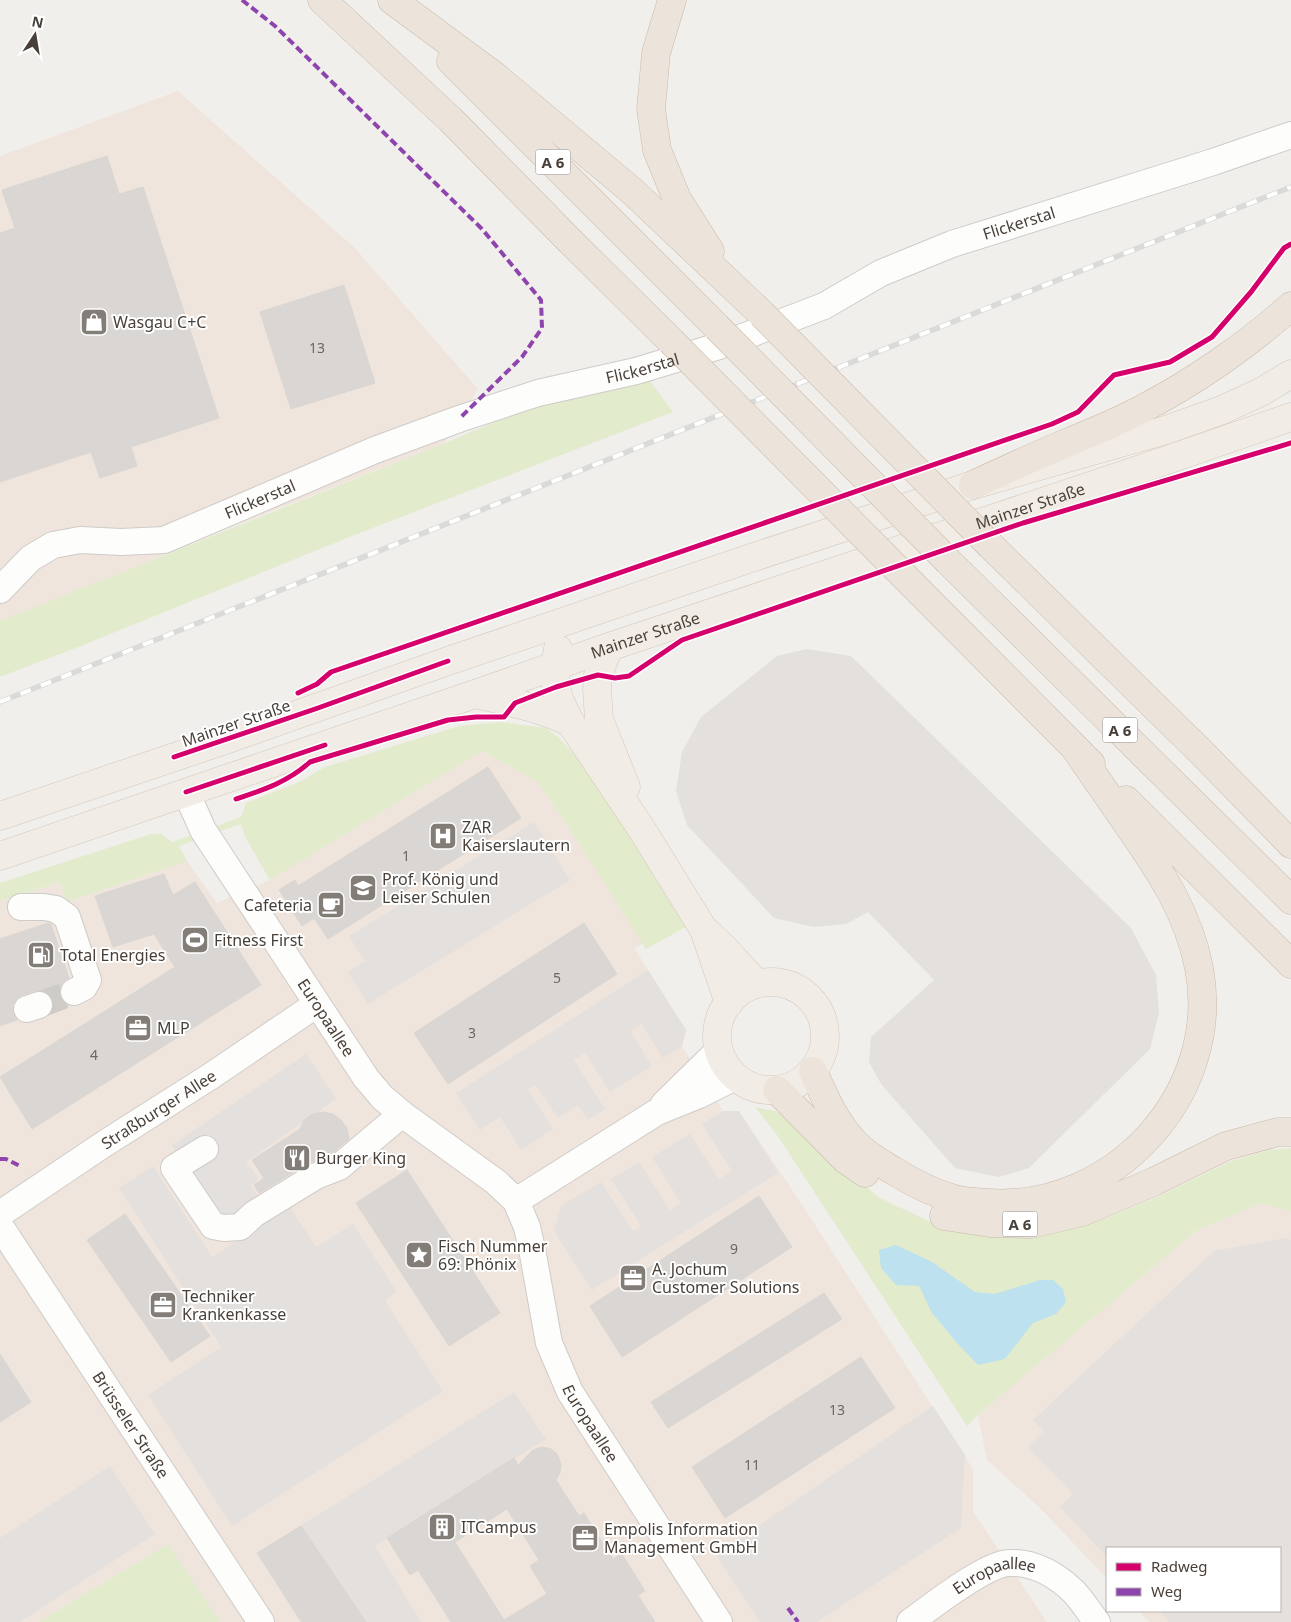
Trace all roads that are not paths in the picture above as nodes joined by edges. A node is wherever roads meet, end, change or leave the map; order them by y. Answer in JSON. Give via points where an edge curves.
{"nodes":[{"id":1,"x":322,"y":0,"type":"edge"},
{"id":2,"x":386,"y":0,"type":"edge"},
{"id":3,"x":392,"y":0,"type":"edge"},
{"id":4,"x":672,"y":0,"type":"edge"},
{"id":5,"x":1291,"y":135,"type":"edge"},
{"id":6,"x":732,"y":287,"type":"junction"},
{"id":7,"x":1291,"y":306,"type":"edge"},
{"id":8,"x":1291,"y":374,"type":"edge"},
{"id":9,"x":1291,"y":417,"type":"edge"},
{"id":10,"x":973,"y":485,"type":"junction"},
{"id":11,"x":0,"y":590,"type":"edge"},
{"id":12,"x":574,"y":619,"type":"junction"},
{"id":13,"x":609,"y":647,"type":"junction"},
{"id":14,"x":555,"y":666,"type":"junction"},
{"id":15,"x":475,"y":694,"type":"junction"},
{"id":16,"x":570,"y":722,"type":"junction"},
{"id":17,"x":1077,"y":751,"type":"junction"},
{"id":18,"x":174,"y":757,"type":"junction"},
{"id":19,"x":1223,"y":776,"type":"junction"},
{"id":20,"x":186,"y":792,"type":"junction"},
{"id":21,"x":0,"y":816,"type":"edge"},
{"id":22,"x":1291,"y":816,"type":"edge"},
{"id":23,"x":641,"y":828,"type":"junction"},
{"id":24,"x":1291,"y":844,"type":"edge"},
{"id":25,"x":0,"y":856,"type":"edge"},
{"id":26,"x":1291,"y":900,"type":"edge"},
{"id":27,"x":21,"y":907,"type":"dead end"},
{"id":28,"x":704,"y":930,"type":"junction"},
{"id":29,"x":1291,"y":964,"type":"edge"},
{"id":30,"x":757,"y":984,"type":"junction"},
{"id":31,"x":74,"y":992,"type":"tunnel mouth"},
{"id":32,"x":728,"y":1003,"type":"junction"},
{"id":33,"x":317,"y":1004,"type":"junction"},
{"id":34,"x":719,"y":1050,"type":"junction"},
{"id":35,"x":813,"y":1071,"type":"junction"},
{"id":36,"x":735,"y":1077,"type":"junction"},
{"id":37,"x":777,"y":1090,"type":"junction"},
{"id":38,"x":657,"y":1112,"type":"junction"},
{"id":39,"x":402,"y":1114,"type":"junction"},
{"id":40,"x":1291,"y":1132,"type":"edge"},
{"id":41,"x":205,"y":1149,"type":"dead end"},
{"id":42,"x":516,"y":1201,"type":"junction"},
{"id":43,"x":0,"y":1214,"type":"edge"},
{"id":44,"x":0,"y":1226,"type":"edge"},
{"id":45,"x":261,"y":1622,"type":"edge"},
{"id":46,"x":719,"y":1622,"type":"edge"},
{"id":47,"x":910,"y":1622,"type":"edge"},
{"id":48,"x":1097,"y":1622,"type":"edge"}],
"edges":[{"from":1,"to":17,"type":"highway","number":"A 6","bridge":true,"via":[[451,120]]},
{"from":2,"to":26,"type":"highway","number":"A 6","bridge":true,"via":[[488,97],[948,561]]},
{"from":3,"to":6,"type":"highway","number":"A 6","via":[[496,77],[632,191]]},
{"from":4,"to":6,"type":"highway","via":[[656,53],[651,109],[657,150],[677,199]]},
{"from":5,"to":11,"type":"street","name":"Flickerstal","via":[[952,244],[881,273],[824,306],[719,346],[636,371],[538,392],[459,419],[375,450],[164,540],[80,540],[53,545],[31,558]]},
{"from":6,"to":19,"type":"highway","bridge":true},
{"from":7,"to":10,"type":"highway","via":[[1210,368],[1145,408]]},
{"from":8,"to":10,"type":"main road","name":"Mainzer Straße","via":[[1222,410],[1175,427]]},
{"from":9,"to":13,"type":"main road","name":"Mainzer Straße"},
{"from":10,"to":12,"type":"main road","name":"Mainzer Straße"},
{"from":12,"to":14,"type":"main road","via":[[559,645]]},
{"from":12,"to":18,"type":"main road","name":"Mainzer Straße"},
{"from":13,"to":14,"type":"main road","name":"Mainzer Straße"},
{"from":13,"to":23,"type":"main road","via":[[598,675],[599,719]]},
{"from":14,"to":15,"type":"main road","name":"Mainzer Straße"},
{"from":14,"to":16,"type":"main road","via":[[559,699]]},
{"from":15,"to":16,"type":"main road","via":[[552,714]]},
{"from":15,"to":20,"type":"main road","name":"Mainzer Straße"},
{"from":16,"to":23,"type":"main road"},
{"from":17,"to":29,"type":"highway","number":"A 6"},
{"from":17,"to":35,"type":"highway","via":[[1172,891],[1189,930],[1199,969],[1202,1006],[1199,1039],[1189,1073],[1162,1122],[1119,1165],[1087,1184],[1036,1201],[975,1202],[952,1198],[914,1184],[856,1144],[838,1120]]},
{"from":18,"to":20,"type":"main road"},
{"from":18,"to":21,"type":"main road","name":"Mainzer Straße"},
{"from":19,"to":22,"type":"highway"},
{"from":19,"to":24,"type":"highway"},
{"from":20,"to":25,"type":"main road","name":"Mainzer Straße"},
{"from":20,"to":33,"type":"street","name":"Europaallee","via":[[204,830]]},
{"from":23,"to":28,"type":"main road"},
{"from":27,"to":31,"type":"street","via":[[56,909],[67,917],[88,980],[84,987]]},
{"from":28,"to":30,"type":"main road"},
{"from":28,"to":32,"type":"main road"},
{"from":30,"to":32,"type":"main road"},
{"from":30,"to":35,"type":"main road","via":[[775,982],[792,986],[807,996],[818,1010],[824,1025],[825,1041],[822,1057]]},
{"from":32,"to":34,"type":"main road","via":[[720,1018]]},
{"from":33,"to":39,"type":"street","name":"Europaallee","via":[[366,1078]]},
{"from":33,"to":43,"type":"street","name":"Straßburger Allee"},
{"from":34,"to":36,"type":"main road"},
{"from":34,"to":38,"type":"street"},
{"from":35,"to":37,"type":"main road","via":[[803,1081]]},
{"from":36,"to":37,"type":"main road","via":[[755,1088]]},
{"from":36,"to":38,"type":"street"},
{"from":37,"to":40,"type":"highway","number":"A 6","via":[[845,1159],[893,1193],[945,1216],[990,1223],[1031,1224],[1082,1212],[1226,1146],[1278,1132]]},
{"from":38,"to":42,"type":"street"},
{"from":39,"to":41,"type":"street","via":[[339,1167],[308,1181],[254,1214],[240,1227],[213,1226],[174,1168]]},
{"from":39,"to":42,"type":"street","name":"Europaallee","via":[[496,1182]]},
{"from":42,"to":46,"type":"street","name":"Europaallee","via":[[534,1256],[549,1343],[570,1392]]},
{"from":44,"to":45,"type":"street","name":"Brüsseler Straße"},
{"from":47,"to":48,"type":"street","name":"Europaallee","via":[[970,1580],[1007,1563],[1033,1565],[1053,1575],[1074,1592]]}]}
